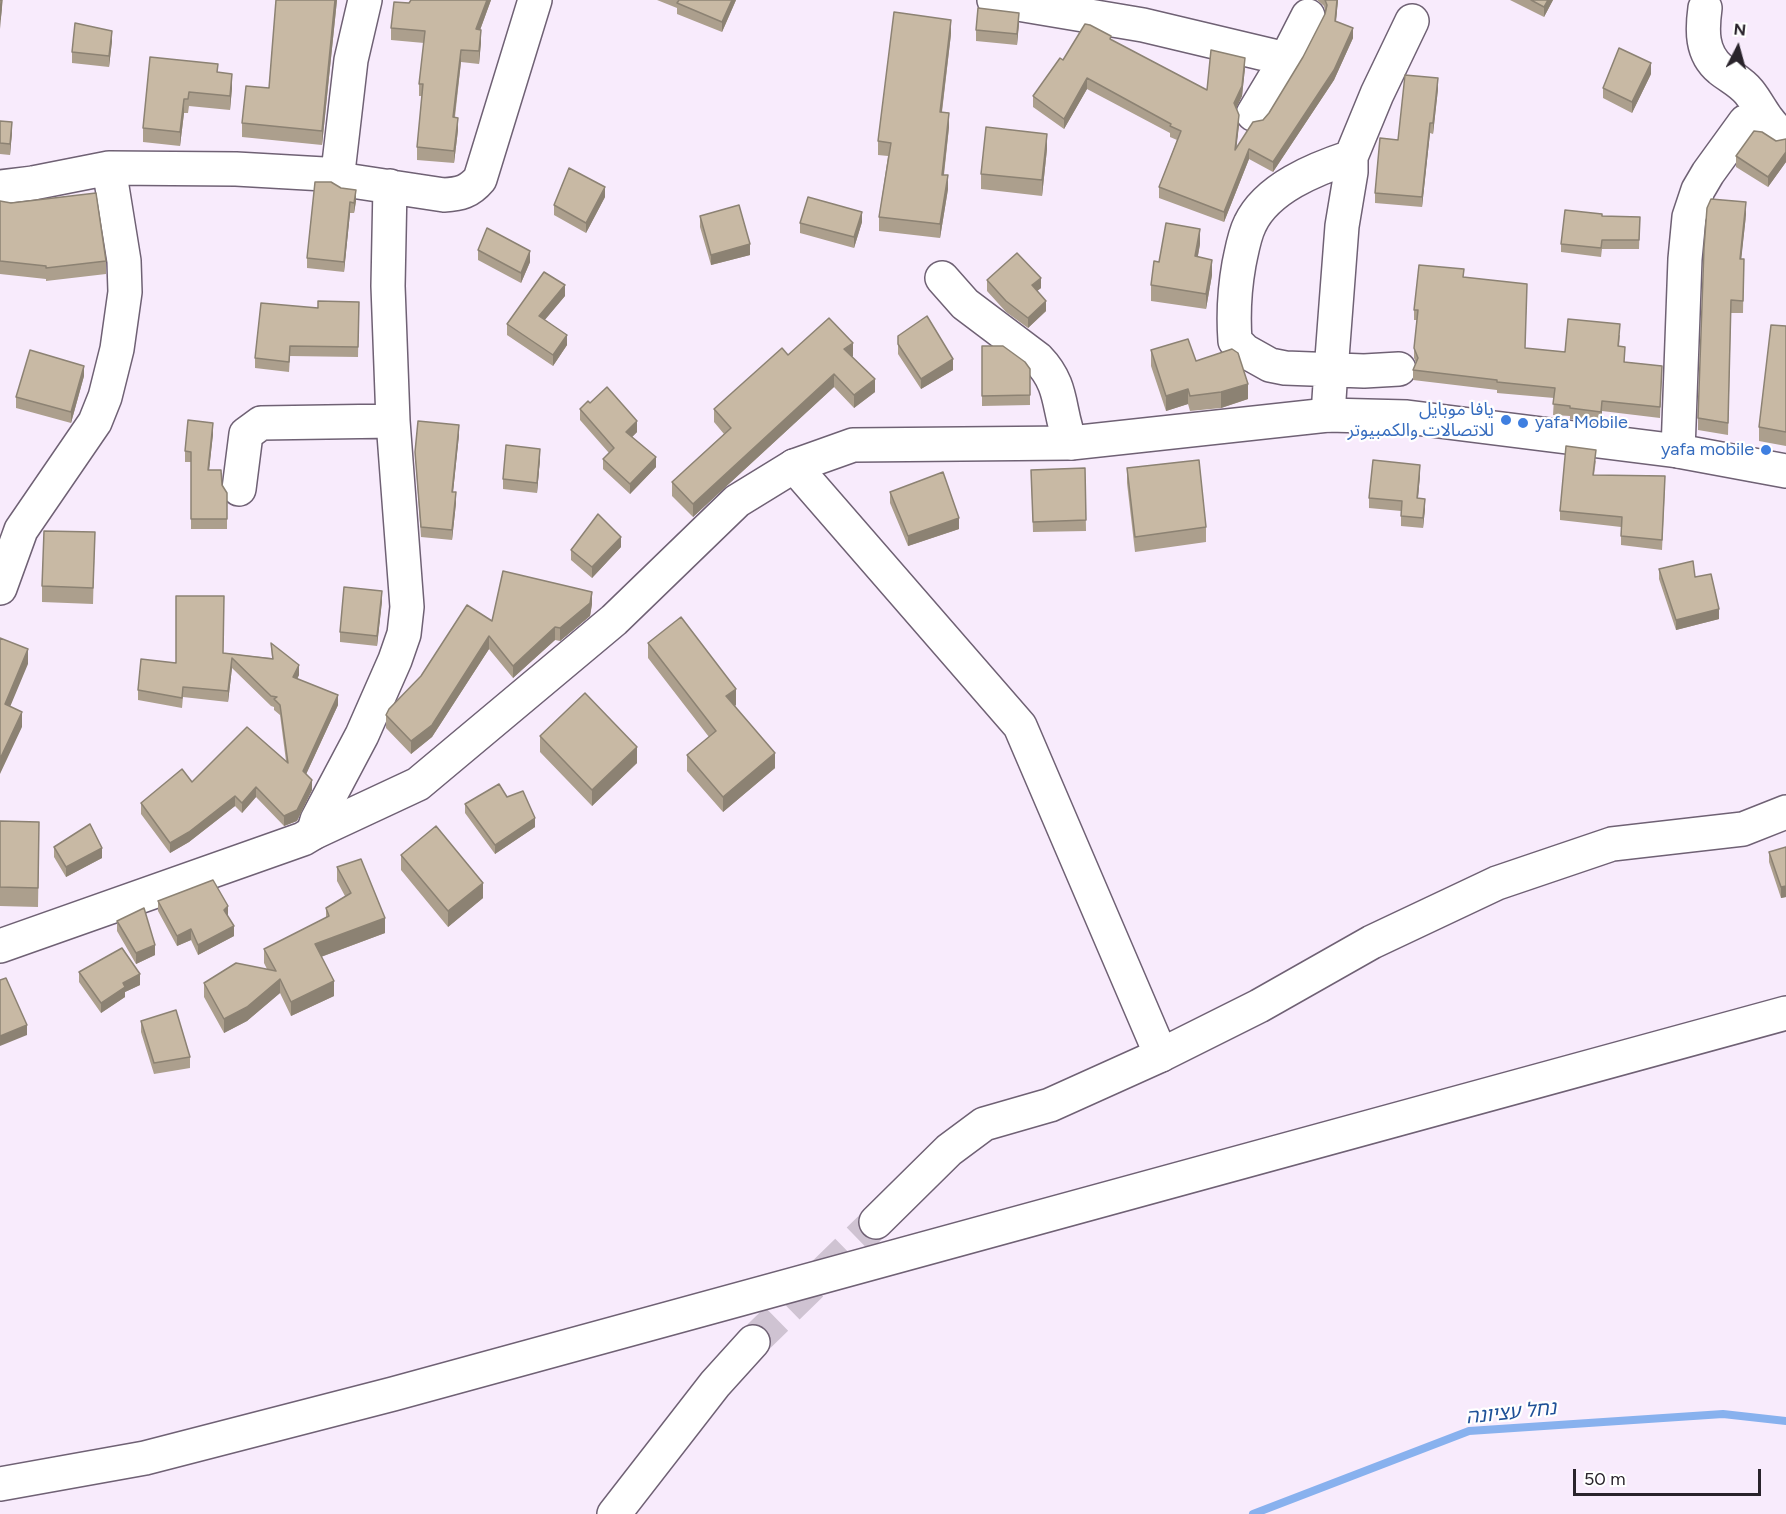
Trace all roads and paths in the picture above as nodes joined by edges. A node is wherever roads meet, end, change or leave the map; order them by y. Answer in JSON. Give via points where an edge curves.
{"nodes":[{"id":1,"x":365,"y":0,"type":"edge"},
{"id":2,"x":535,"y":0,"type":"edge"},
{"id":3,"x":994,"y":0,"type":"edge"},
{"id":4,"x":1705,"y":8,"type":"dead end"},
{"id":5,"x":1308,"y":16,"type":"dead end"},
{"id":6,"x":1412,"y":21,"type":"dead end"},
{"id":7,"x":1286,"y":59,"type":"junction"},
{"id":8,"x":1252,"y":114,"type":"dead end"},
{"id":9,"x":1777,"y":131,"type":"edge"},
{"id":10,"x":1351,"y":157,"type":"junction"},
{"id":11,"x":109,"y":168,"type":"junction"},
{"id":12,"x":338,"y":172,"type":"junction"},
{"id":13,"x":390,"y":186,"type":"junction"},
{"id":14,"x":0,"y":187,"type":"edge"},
{"id":15,"x":942,"y":278,"type":"dead end"},
{"id":16,"x":1399,"y":369,"type":"dead end"},
{"id":17,"x":1326,"y":370,"type":"junction"},
{"id":18,"x":1329,"y":415,"type":"junction"},
{"id":19,"x":393,"y":421,"type":"junction"},
{"id":20,"x":1071,"y":443,"type":"junction"},
{"id":21,"x":1678,"y":451,"type":"junction"},
{"id":22,"x":794,"y":466,"type":"junction"},
{"id":23,"x":1786,"y":471,"type":"edge"},
{"id":24,"x":239,"y":489,"type":"dead end"},
{"id":25,"x":0,"y":588,"type":"edge"},
{"id":26,"x":1786,"y":812,"type":"edge"},
{"id":27,"x":313,"y":833,"type":"junction"},
{"id":28,"x":0,"y":946,"type":"edge"},
{"id":29,"x":1786,"y":1013,"type":"edge"},
{"id":30,"x":1161,"y":1055,"type":"junction"},
{"id":31,"x":876,"y":1222,"type":"tunnel mouth"},
{"id":32,"x":753,"y":1342,"type":"tunnel mouth"},
{"id":33,"x":0,"y":1485,"type":"edge"},
{"id":34,"x":614,"y":1514,"type":"edge"}],
"edges":[{"from":1,"to":12,"type":"main road","via":[[351,60]]},
{"from":2,"to":13,"type":"main road","via":[[480,179],[471,190],[458,194]]},
{"from":3,"to":7,"type":"main road","via":[[1143,25]]},
{"from":4,"to":9,"type":"main road","via":[[1704,44],[1711,59],[1741,83]]},
{"from":5,"to":7,"type":"main road"},
{"from":6,"to":10,"type":"main road"},
{"from":7,"to":8,"type":"main road"},
{"from":9,"to":21,"type":"main road","via":[[1745,122],[1707,173],[1693,202],[1685,260]]},
{"from":10,"to":17,"type":"main road","via":[[1332,358]]},
{"from":10,"to":17,"type":"main road","via":[[1295,182],[1264,203],[1245,235],[1234,291],[1235,341],[1245,351],[1270,365]]},
{"from":11,"to":12,"type":"main road"},
{"from":11,"to":14,"type":"main road"},
{"from":11,"to":25,"type":"main road","via":[[125,292],[105,397],[94,422],[21,530]]},
{"from":12,"to":13,"type":"main road","via":[[345,180]]},
{"from":13,"to":19,"type":"main road","via":[[388,286]]},
{"from":15,"to":20,"type":"main road","via":[[965,304],[1046,367],[1061,399]]},
{"from":16,"to":17,"type":"main road"},
{"from":17,"to":18,"type":"main road","via":[[1330,384]]},
{"from":18,"to":20,"type":"main road"},
{"from":18,"to":21,"type":"main road","via":[[1407,417]]},
{"from":19,"to":24,"type":"main road","via":[[261,423],[246,434]]},
{"from":19,"to":27,"type":"main road","via":[[406,607],[404,634],[362,735]]},
{"from":20,"to":22,"type":"main road","via":[[853,445]]},
{"from":21,"to":23,"type":"main road"},
{"from":22,"to":27,"type":"main road","via":[[737,501],[614,620],[418,784]]},
{"from":22,"to":30,"type":"main road","via":[[1020,726]]},
{"from":26,"to":30,"type":"main road","via":[[1743,829],[1612,844],[1497,883],[1372,942]]},
{"from":27,"to":28,"type":"main road"},
{"from":29,"to":33,"type":"main road","via":[[393,1394],[145,1458]]},
{"from":30,"to":31,"type":"main road","via":[[1050,1105],[984,1124],[949,1150]]},
{"from":32,"to":34,"type":"main road","via":[[715,1384]]}]}
